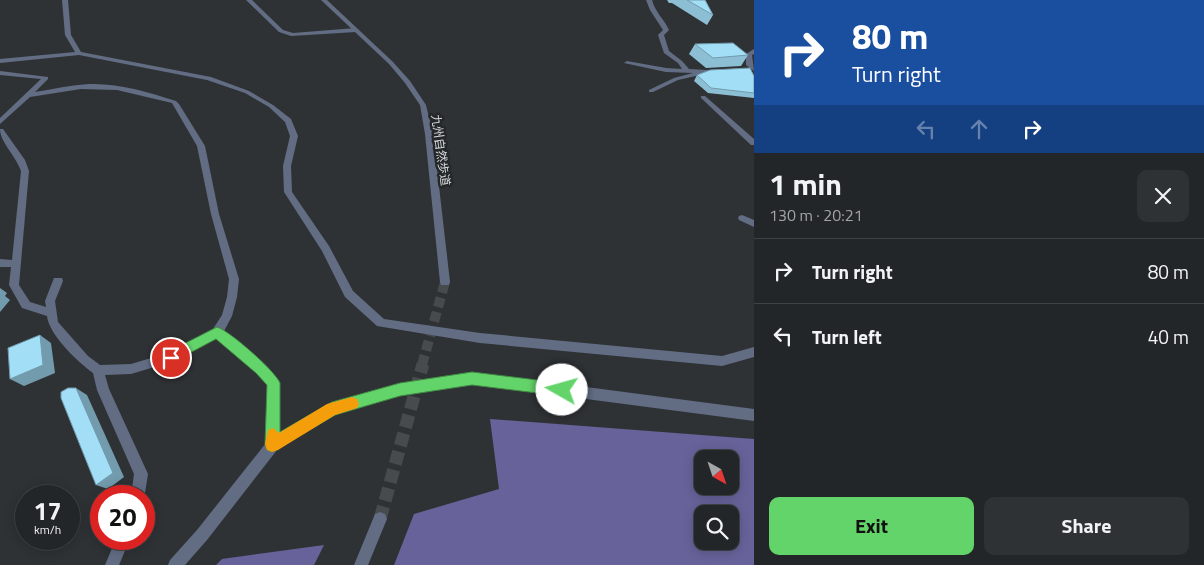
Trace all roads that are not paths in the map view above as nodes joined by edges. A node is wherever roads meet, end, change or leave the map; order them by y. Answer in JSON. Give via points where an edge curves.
{"nodes":[{"id":1,"x":65,"y":0,"type":"edge"},
{"id":2,"x":249,"y":0,"type":"edge"},
{"id":3,"x":324,"y":0,"type":"edge"},
{"id":4,"x":649,"y":0,"type":"edge"},
{"id":5,"x":356,"y":30,"type":"junction"},
{"id":6,"x":754,"y":51,"type":"edge"},
{"id":7,"x":79,"y":53,"type":"junction"},
{"id":8,"x":0,"y":62,"type":"edge"},
{"id":9,"x":627,"y":63,"type":"dead end"},
{"id":10,"x":754,"y":69,"type":"edge"},
{"id":11,"x":666,"y":70,"type":"junction"},
{"id":12,"x":686,"y":70,"type":"junction"},
{"id":13,"x":745,"y":70,"type":"edge"},
{"id":14,"x":707,"y":72,"type":"junction"},
{"id":15,"x":716,"y":72,"type":"edge"},
{"id":16,"x":0,"y":73,"type":"edge"},
{"id":17,"x":676,"y":79,"type":"junction"},
{"id":18,"x":651,"y":91,"type":"dead end"},
{"id":19,"x":29,"y":95,"type":"junction"},
{"id":20,"x":703,"y":97,"type":"dead end"},
{"id":21,"x":0,"y":122,"type":"edge"},
{"id":22,"x":0,"y":131,"type":"edge"},
{"id":23,"x":754,"y":143,"type":"edge"},
{"id":24,"x":742,"y":218,"type":"dead end"},
{"id":25,"x":754,"y":224,"type":"edge"},
{"id":26,"x":0,"y":263,"type":"edge"},
{"id":27,"x":17,"y":264,"type":"junction"},
{"id":28,"x":58,"y":281,"type":"dead end"},
{"id":29,"x":445,"y":282,"type":"tunnel mouth"},
{"id":30,"x":51,"y":313,"type":"junction"},
{"id":31,"x":217,"y":332,"type":"junction"},
{"id":32,"x":754,"y":352,"type":"edge"},
{"id":33,"x":98,"y":370,"type":"junction"},
{"id":34,"x":754,"y":415,"type":"edge"},
{"id":35,"x":272,"y":444,"type":"junction"},
{"id":36,"x":140,"y":485,"type":"edge"},
{"id":37,"x":380,"y":519,"type":"tunnel mouth"},
{"id":38,"x":118,"y":550,"type":"edge"},
{"id":39,"x":112,"y":565,"type":"edge"},
{"id":40,"x":175,"y":565,"type":"edge"},
{"id":41,"x":361,"y":565,"type":"edge"}],
"edges":[{"from":1,"to":7,"type":"street","via":[[68,35]]},
{"from":2,"to":5,"type":"street","via":[[281,31],[294,35]]},
{"from":3,"to":5,"type":"street","name":"九州自然歩道"},
{"from":4,"to":12,"type":"street","via":[[654,14],[664,23],[666,30],[661,36],[666,52]]},
{"from":5,"to":29,"type":"street","name":"九州自然歩道","via":[[402,76],[423,105]]},
{"from":6,"to":10,"type":"street","via":[[749,54],[749,65]]},
{"from":7,"to":8,"type":"street"},
{"from":7,"to":32,"type":"street","via":[[209,78],[247,92],[288,121],[294,136],[287,166],[288,192],[326,249],[349,294],[381,323],[480,338],[722,361]]},
{"from":9,"to":11,"type":"street"},
{"from":10,"to":13,"type":"street"},
{"from":11,"to":12,"type":"street"},
{"from":11,"to":17,"type":"street"},
{"from":12,"to":14,"type":"street"},
{"from":14,"to":15,"type":"street"},
{"from":14,"to":17,"type":"street"},
{"from":16,"to":19,"type":"street","via":[[46,78]]},
{"from":17,"to":18,"type":"street"},
{"from":19,"to":21,"type":"street"},
{"from":19,"to":31,"type":"street","via":[[109,86],[177,105],[201,146],[215,214],[234,280],[227,316]]},
{"from":20,"to":23,"type":"street"},
{"from":22,"to":27,"type":"street","via":[[25,171]]},
{"from":24,"to":25,"type":"street"},
{"from":26,"to":27,"type":"street"},
{"from":27,"to":30,"type":"street","via":[[14,285],[26,305]]},
{"from":28,"to":30,"type":"street","via":[[50,302]]},
{"from":30,"to":33,"type":"street","via":[[53,324],[67,341]]},
{"from":31,"to":33,"type":"street","via":[[171,358],[130,369]]},
{"from":31,"to":35,"type":"street","via":[[273,383]]},
{"from":33,"to":36,"type":"street","via":[[103,390],[141,474]]},
{"from":34,"to":35,"type":"street","via":[[472,378],[400,389],[332,409]]},
{"from":35,"to":40,"type":"street"},
{"from":37,"to":41,"type":"street"},
{"from":38,"to":39,"type":"street"}]}
